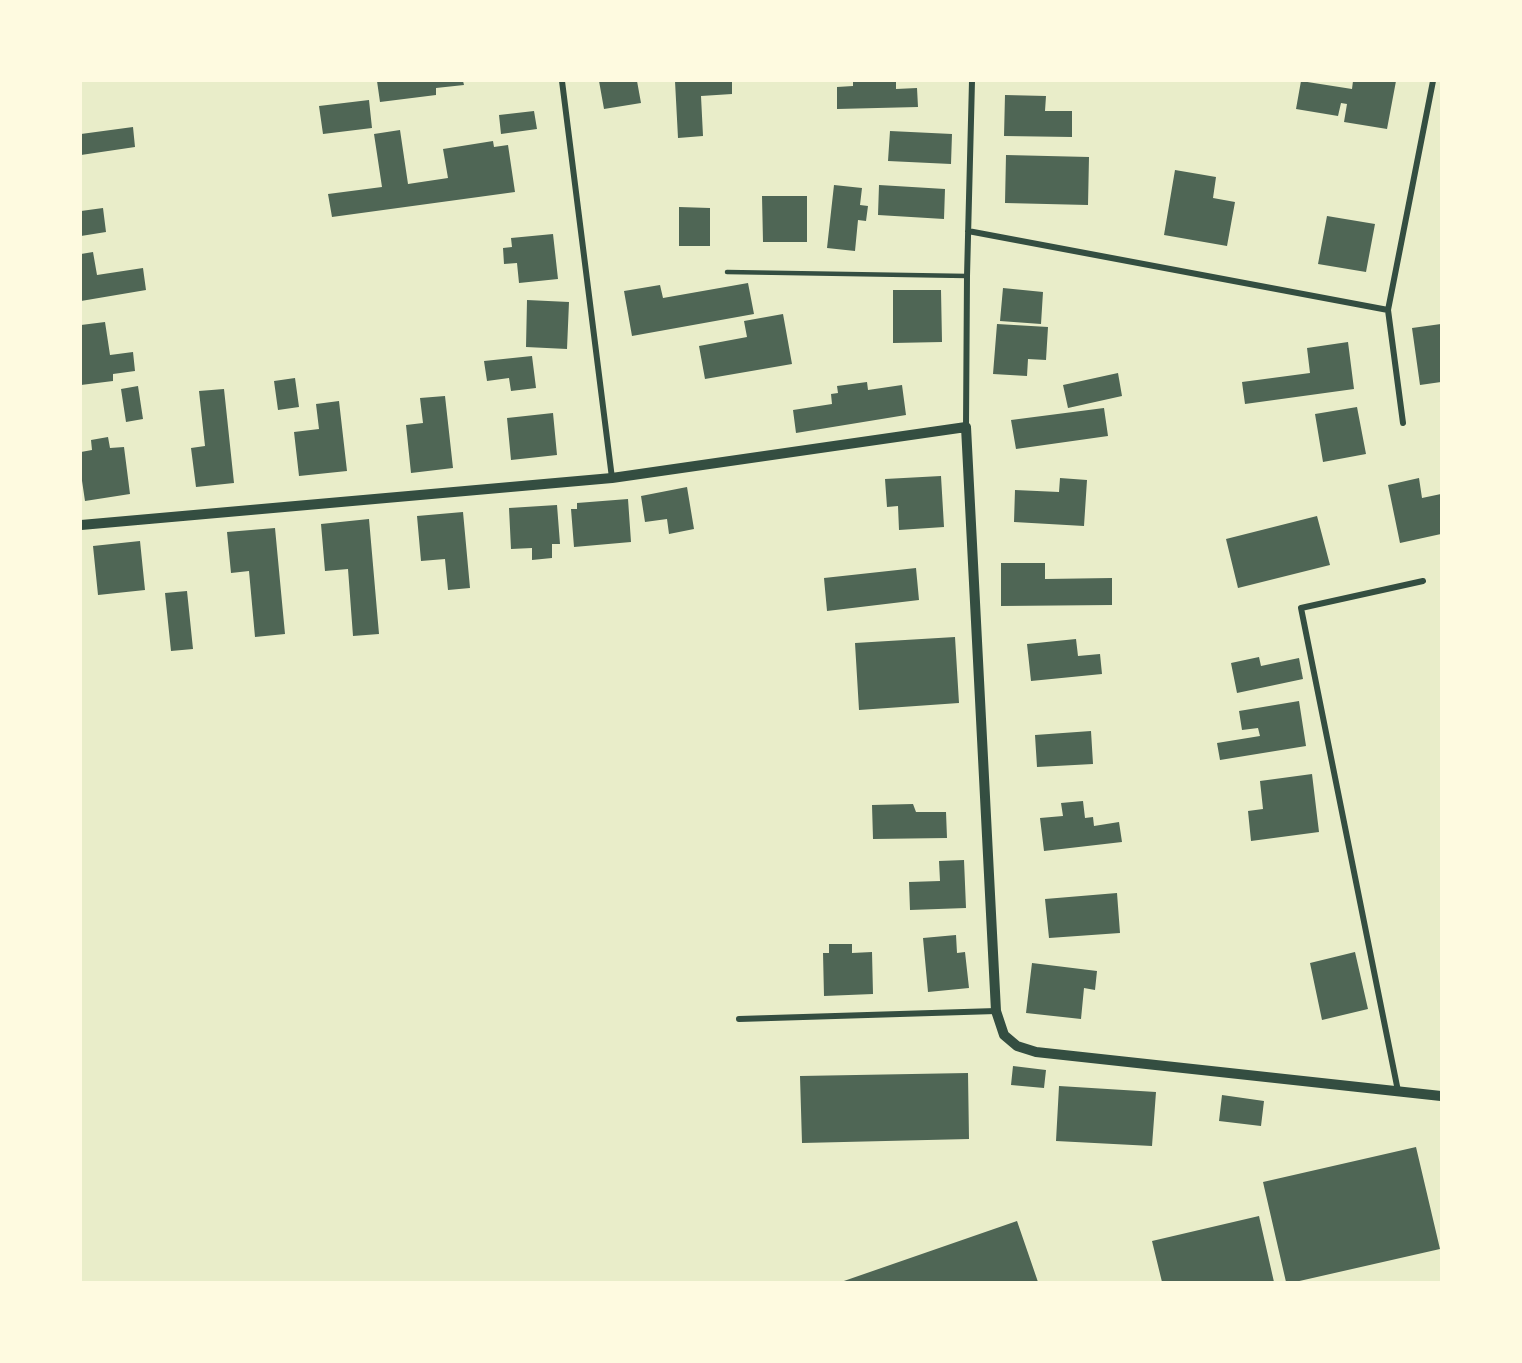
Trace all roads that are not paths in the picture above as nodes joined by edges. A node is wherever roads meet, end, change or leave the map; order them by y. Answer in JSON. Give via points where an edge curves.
{"nodes":[{"id":1,"x":562,"y":81,"type":"edge"},
{"id":2,"x":972,"y":81,"type":"edge"},
{"id":3,"x":1433,"y":81,"type":"edge"},
{"id":4,"x":968,"y":231,"type":"junction"},
{"id":5,"x":727,"y":272,"type":"dead end"},
{"id":6,"x":967,"y":276,"type":"junction"},
{"id":7,"x":1388,"y":310,"type":"junction"},
{"id":8,"x":1403,"y":423,"type":"dead end"},
{"id":9,"x":966,"y":427,"type":"junction"},
{"id":10,"x":612,"y":478,"type":"junction"},
{"id":11,"x":81,"y":525,"type":"edge"},
{"id":12,"x":1423,"y":581,"type":"dead end"},
{"id":13,"x":996,"y":1011,"type":"junction"},
{"id":14,"x":739,"y":1019,"type":"dead end"},
{"id":15,"x":1398,"y":1091,"type":"junction"},
{"id":16,"x":1441,"y":1096,"type":"edge"}],
"edges":[{"from":1,"to":10,"type":"street"},
{"from":2,"to":4,"type":"street"},
{"from":3,"to":7,"type":"street"},
{"from":4,"to":6,"type":"street"},
{"from":4,"to":7,"type":"street"},
{"from":5,"to":6,"type":"lane"},
{"from":6,"to":9,"type":"street"},
{"from":7,"to":8,"type":"street"},
{"from":9,"to":10,"type":"street"},
{"from":9,"to":13,"type":"street"},
{"from":10,"to":11,"type":"street"},
{"from":12,"to":15,"type":"street","via":[[1301,608]]},
{"from":13,"to":14,"type":"street"},
{"from":13,"to":15,"type":"street","via":[[1004,1035],[1017,1046],[1036,1052]]},
{"from":15,"to":16,"type":"street"}]}
